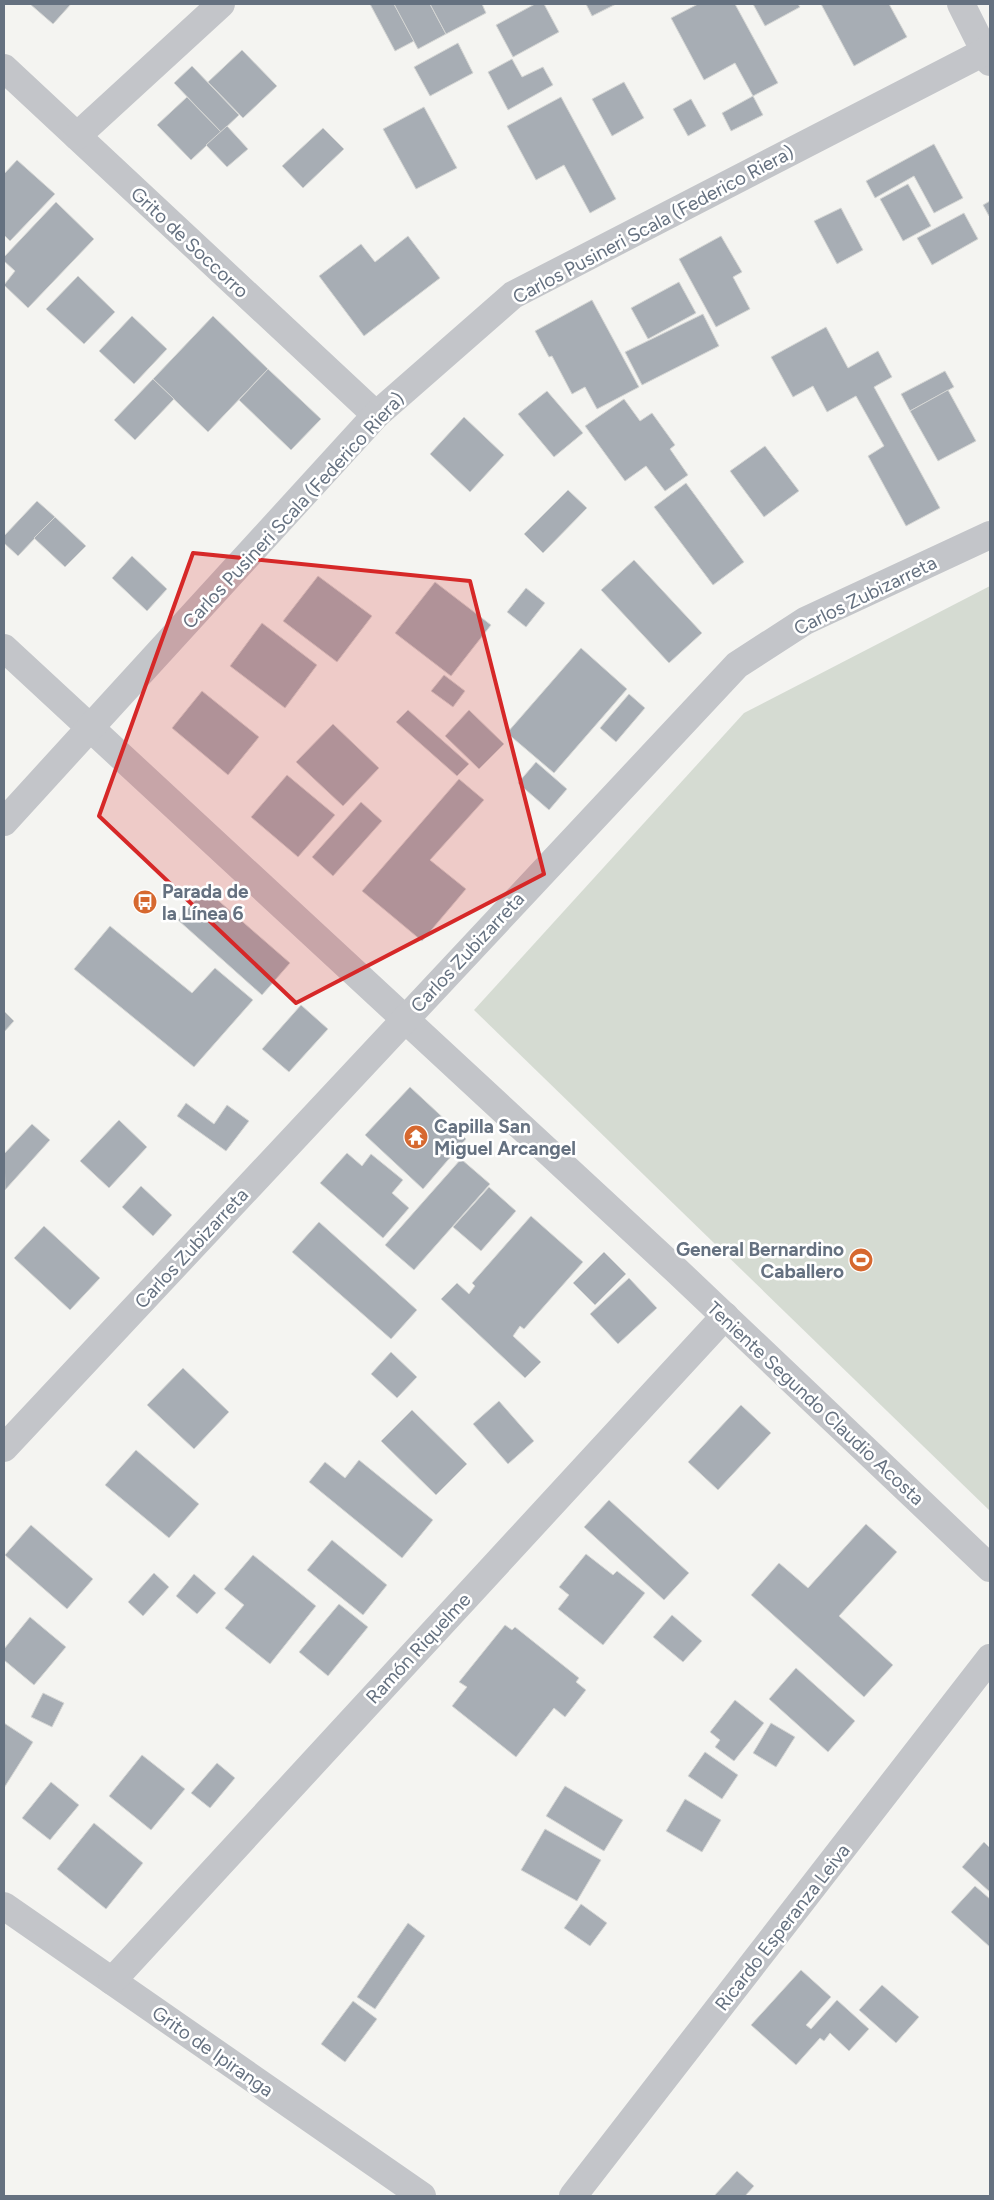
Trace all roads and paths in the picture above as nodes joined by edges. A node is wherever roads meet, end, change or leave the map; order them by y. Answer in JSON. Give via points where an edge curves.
{"nodes":[{"id":1,"x":220,"y":4,"type":"edge"},
{"id":2,"x":960,"y":4,"type":"edge"},
{"id":3,"x":989,"y":55,"type":"edge"},
{"id":4,"x":4,"y":68,"type":"edge"},
{"id":5,"x":77,"y":136,"type":"junction"},
{"id":6,"x":376,"y":416,"type":"junction"},
{"id":7,"x":990,"y":535,"type":"edge"},
{"id":8,"x":4,"y":648,"type":"edge"},
{"id":9,"x":92,"y":728,"type":"junction"},
{"id":10,"x":4,"y":822,"type":"edge"},
{"id":11,"x":404,"y":1019,"type":"junction"},
{"id":12,"x":725,"y":1316,"type":"junction"},
{"id":13,"x":4,"y":1448,"type":"edge"},
{"id":14,"x":990,"y":1568,"type":"edge"},
{"id":15,"x":990,"y":1658,"type":"edge"},
{"id":16,"x":4,"y":1906,"type":"edge"},
{"id":17,"x":112,"y":1981,"type":"junction"},
{"id":18,"x":422,"y":2196,"type":"edge"},
{"id":19,"x":573,"y":2196,"type":"edge"}],
"edges":[{"from":1,"to":5,"type":"street"},
{"from":2,"to":3,"type":"street"},
{"from":3,"to":6,"type":"street","name":"Carlos Pusineri Scala (Federico Riera)","via":[[513,295]]},
{"from":4,"to":5,"type":"street","name":"Grito de Soccorro"},
{"from":5,"to":6,"type":"street","name":"Grito de Soccorro"},
{"from":6,"to":9,"type":"street","name":"Carlos Pusineri Scala (Federico Riera)"},
{"from":7,"to":11,"type":"street","name":"Carlos Zubizarreta","via":[[805,621],[737,665]]},
{"from":8,"to":9,"type":"street","name":"Teniente Segundo Claudio Acosta"},
{"from":9,"to":10,"type":"street","name":"Carlos Pusineri Scala (Federico Riera)"},
{"from":9,"to":11,"type":"street","name":"Teniente Segundo Claudio Acosta"},
{"from":11,"to":12,"type":"street","name":"Teniente Segundo Claudio Acosta"},
{"from":11,"to":13,"type":"street","name":"Carlos Zubizarreta"},
{"from":12,"to":14,"type":"street","name":"Teniente Segundo Claudio Acosta"},
{"from":12,"to":17,"type":"street","name":"Ramón Riquelme"},
{"from":15,"to":19,"type":"street","name":"Ricardo Esperanza Leiva"},
{"from":16,"to":17,"type":"street","name":"Grito de Ipiranga"},
{"from":17,"to":18,"type":"street","name":"Grito de Ipiranga"}]}
